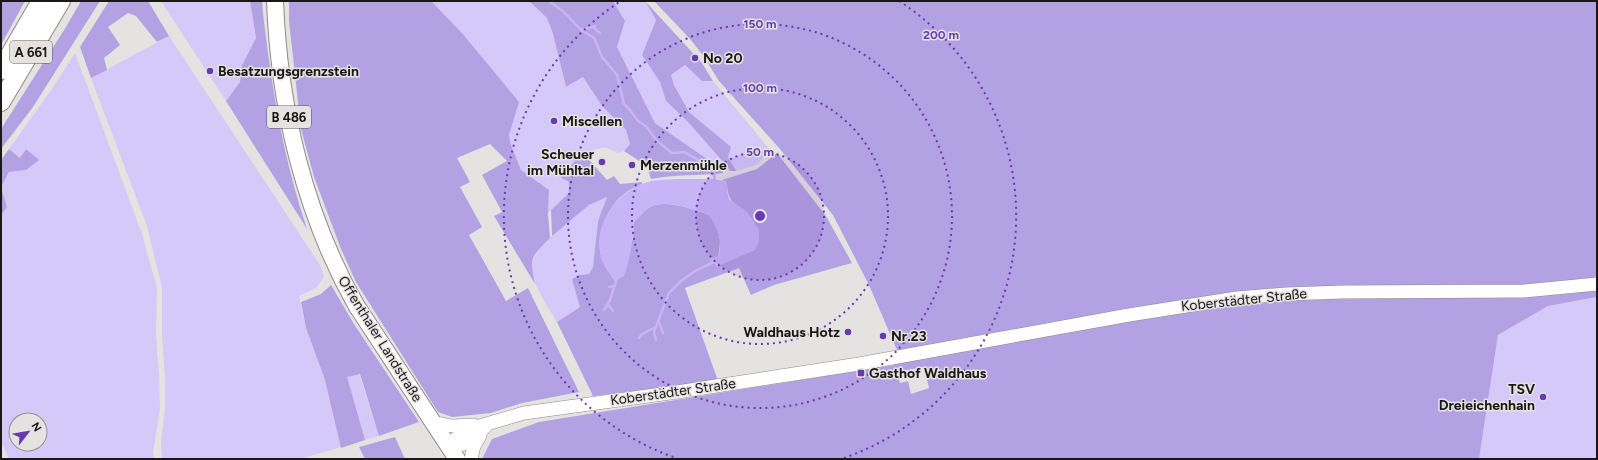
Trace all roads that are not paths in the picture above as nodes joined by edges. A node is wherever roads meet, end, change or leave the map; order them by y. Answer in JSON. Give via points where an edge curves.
{"nodes":[{"id":1,"x":41,"y":1,"type":"edge"},
{"id":2,"x":61,"y":1,"type":"edge"},
{"id":3,"x":275,"y":1,"type":"edge"},
{"id":4,"x":1,"y":70,"type":"edge"},
{"id":5,"x":1,"y":102,"type":"edge"},
{"id":6,"x":1597,"y":284,"type":"edge"},
{"id":7,"x":432,"y":422,"type":"junction"},
{"id":8,"x":488,"y":424,"type":"junction"},
{"id":9,"x":453,"y":453,"type":"edge"},
{"id":10,"x":471,"y":459,"type":"edge"}],
"edges":[{"from":1,"to":4,"type":"highway","number":"A 661"},
{"from":2,"to":5,"type":"highway","number":"A 661"},
{"from":3,"to":7,"type":"main road","name":"Offenthaler Landstraße","number":"B 486","via":[[278,45],[291,131],[323,236],[356,305]]},
{"from":6,"to":8,"type":"street","name":"Koberstädter Straße","via":[[1524,291],[1343,292],[1237,298],[859,364],[524,413]]},
{"from":7,"to":8,"type":"street","via":[[452,426]]},
{"from":7,"to":9,"type":"main road","name":"Offenthaler Landstraße","number":"B 486"},
{"from":8,"to":9,"type":"street"},
{"from":8,"to":10,"type":"street","via":[[474,446]]}]}
